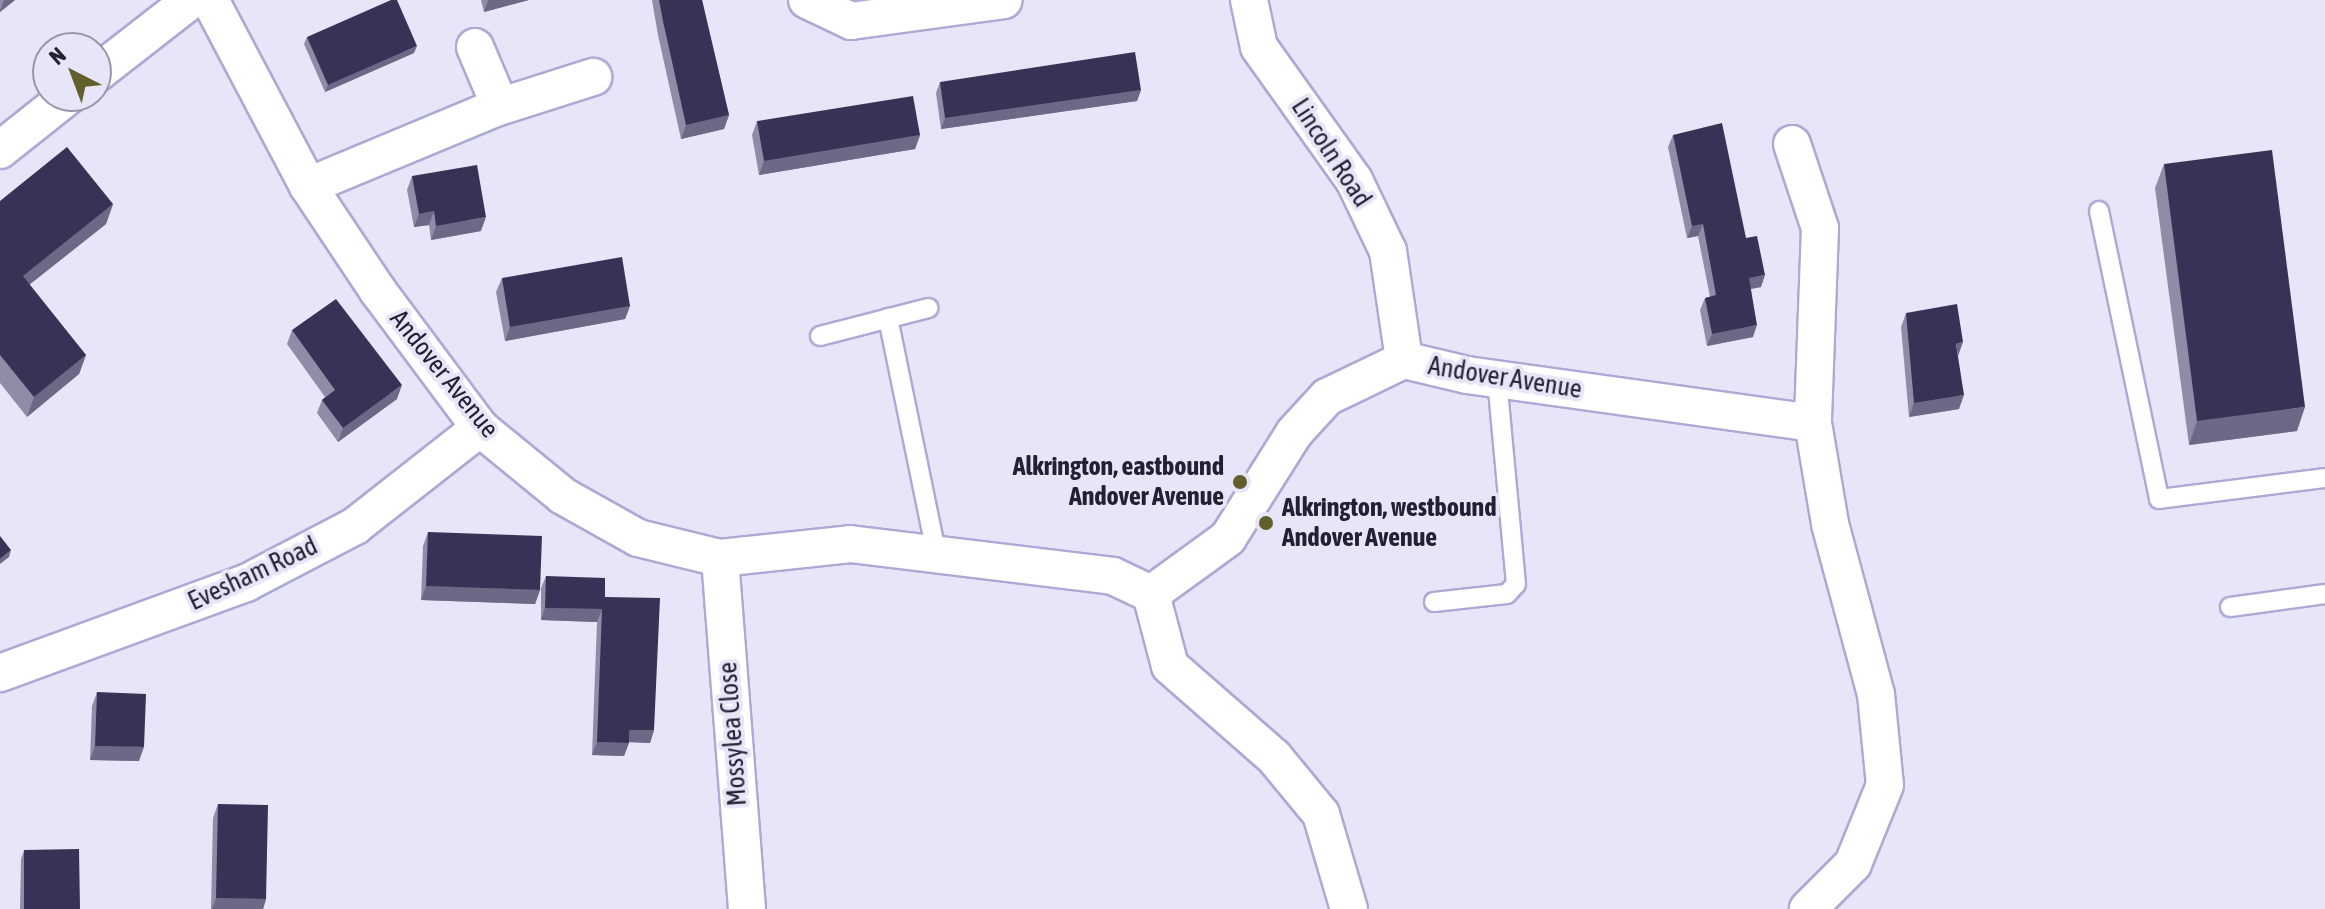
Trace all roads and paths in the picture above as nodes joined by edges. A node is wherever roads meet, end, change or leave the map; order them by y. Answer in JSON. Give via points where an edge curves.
{"nodes":[{"id":1,"x":191,"y":0,"type":"edge"},
{"id":2,"x":210,"y":0,"type":"edge"},
{"id":3,"x":807,"y":0,"type":"edge"},
{"id":4,"x":1004,"y":0,"type":"edge"},
{"id":5,"x":1249,"y":0,"type":"edge"},
{"id":6,"x":475,"y":47,"type":"dead end"},
{"id":7,"x":112,"y":62,"type":"edge"},
{"id":8,"x":593,"y":77,"type":"dead end"},
{"id":9,"x":499,"y":107,"type":"junction"},
{"id":10,"x":48,"y":112,"type":"edge"},
{"id":11,"x":1792,"y":144,"type":"dead end"},
{"id":12,"x":0,"y":150,"type":"edge"},
{"id":13,"x":308,"y":186,"type":"junction"},
{"id":14,"x":2099,"y":211,"type":"dead end"},
{"id":15,"x":928,"y":308,"type":"dead end"},
{"id":16,"x":888,"y":318,"type":"junction"},
{"id":17,"x":820,"y":336,"type":"dead end"},
{"id":18,"x":1404,"y":360,"type":"junction"},
{"id":19,"x":1497,"y":379,"type":"junction"},
{"id":20,"x":1813,"y":423,"type":"junction"},
{"id":21,"x":480,"y":428,"type":"junction"},
{"id":22,"x":2325,"y":478,"type":"edge"},
{"id":23,"x":936,"y":552,"type":"junction"},
{"id":24,"x":720,"y":558,"type":"junction"},
{"id":25,"x":1151,"y":594,"type":"junction"},
{"id":26,"x":2325,"y":594,"type":"edge"},
{"id":27,"x":1434,"y":602,"type":"dead end"},
{"id":28,"x":2230,"y":607,"type":"dead end"},
{"id":29,"x":0,"y":673,"type":"edge"},
{"id":30,"x":747,"y":909,"type":"edge"},
{"id":31,"x":1349,"y":909,"type":"edge"},
{"id":32,"x":1808,"y":909,"type":"edge"}],
"edges":[{"from":1,"to":7,"type":"street"},
{"from":2,"to":13,"type":"street","name":"Andover Avenue"},
{"from":3,"to":4,"type":"street","via":[[851,21]]},
{"from":5,"to":18,"type":"street","name":"Lincoln Road","via":[[1259,47],[1354,180],[1388,251]]},
{"from":6,"to":9,"type":"street"},
{"from":8,"to":9,"type":"street"},
{"from":9,"to":13,"type":"street"},
{"from":10,"to":12,"type":"street"},
{"from":11,"to":20,"type":"street","via":[[1820,228]]},
{"from":13,"to":21,"type":"street","name":"Andover Avenue"},
{"from":14,"to":22,"type":"lane","via":[[2159,499]]},
{"from":15,"to":16,"type":"lane"},
{"from":16,"to":17,"type":"lane"},
{"from":16,"to":23,"type":"lane"},
{"from":18,"to":19,"type":"street","name":"Andover Avenue"},
{"from":18,"to":25,"type":"street","name":"Andover Avenue","via":[[1327,397],[1294,433],[1228,538]]},
{"from":19,"to":20,"type":"street","name":"Andover Avenue"},
{"from":19,"to":27,"type":"lane","via":[[1516,584],[1507,594]]},
{"from":20,"to":32,"type":"street","via":[[1830,524],[1876,694],[1885,785],[1853,864]]},
{"from":21,"to":24,"type":"street","name":"Andover Avenue","via":[[563,496],[638,538]]},
{"from":21,"to":29,"type":"street","name":"Evesham Road","via":[[355,526],[246,583]]},
{"from":23,"to":24,"type":"street","name":"Andover Avenue","via":[[850,544]]},
{"from":23,"to":25,"type":"street","name":"Andover Avenue","via":[[1113,576]]},
{"from":24,"to":30,"type":"street","name":"Mossylea Close"},
{"from":25,"to":31,"type":"street","via":[[1170,666],[1274,757],[1321,814]]},
{"from":26,"to":28,"type":"lane"}]}
